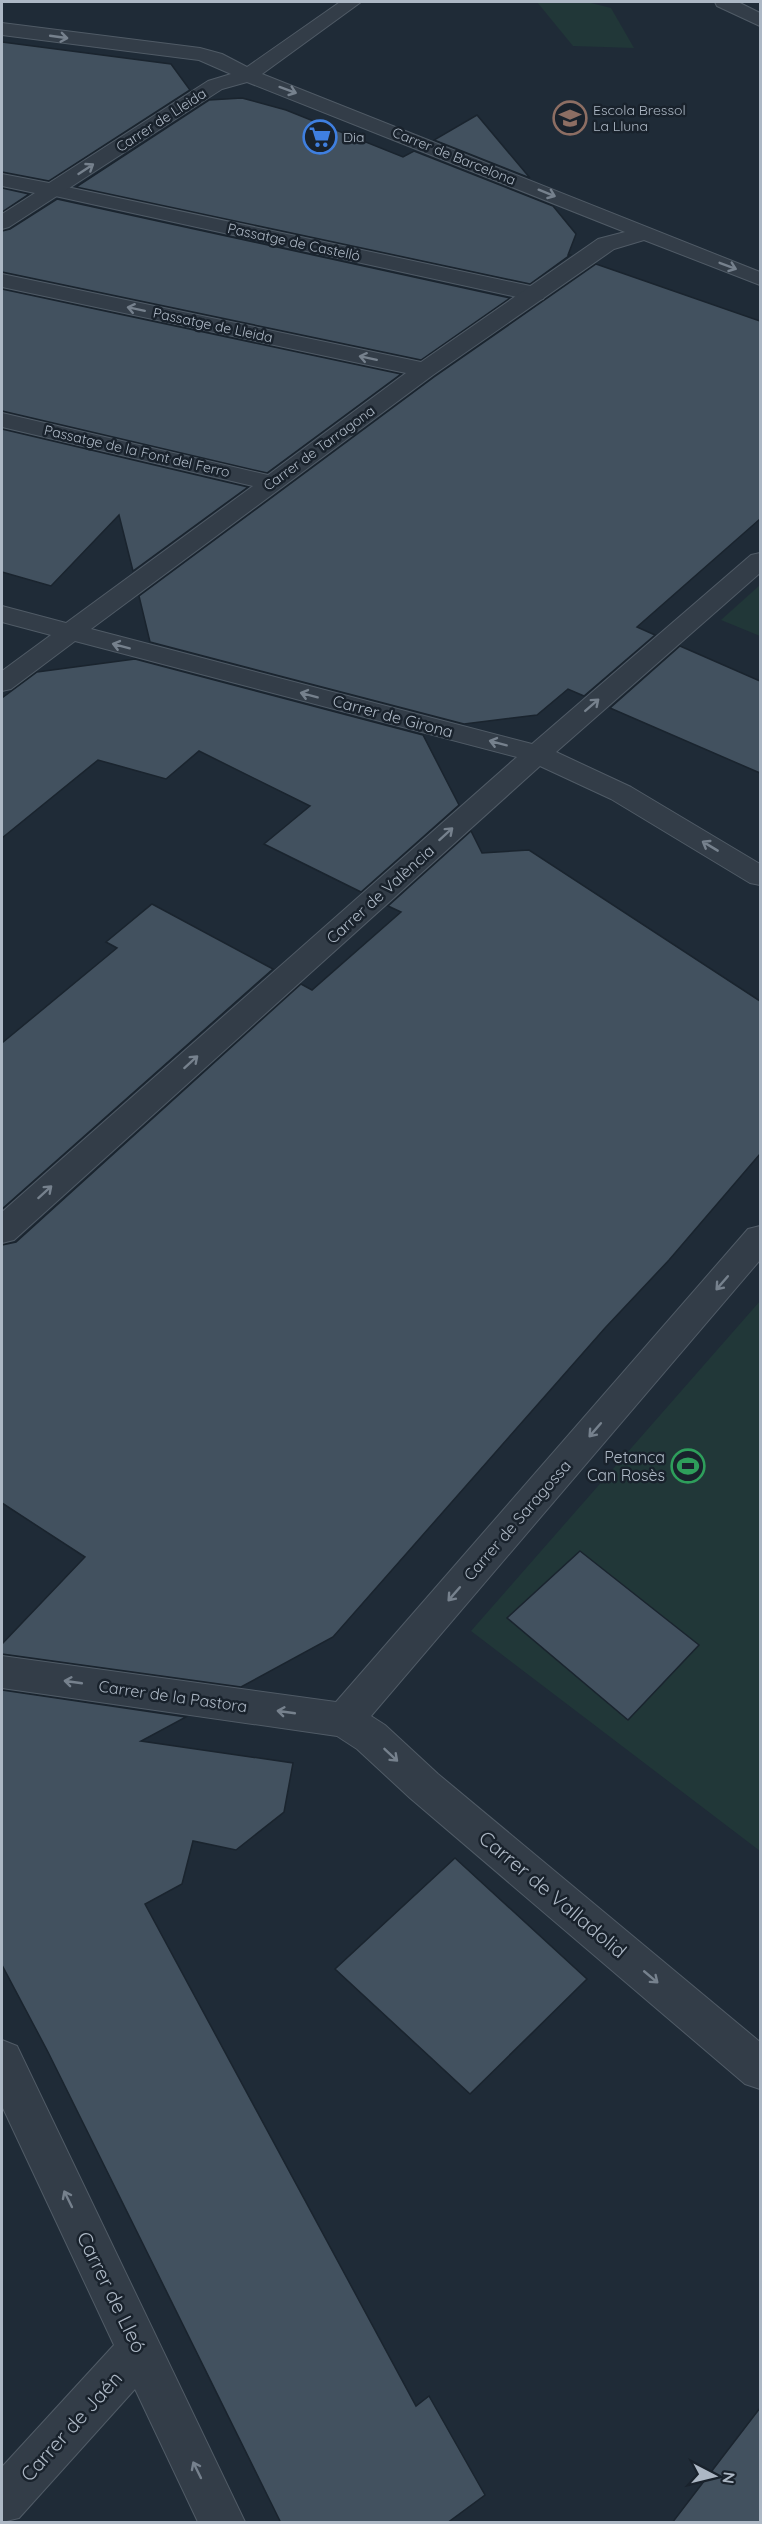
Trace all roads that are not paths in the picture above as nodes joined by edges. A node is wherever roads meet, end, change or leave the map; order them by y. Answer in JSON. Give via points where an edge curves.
{"nodes":[{"id":1,"x":352,"y":2,"type":"edge"},
{"id":2,"x":724,"y":2,"type":"edge"},
{"id":3,"x":760,"y":20,"type":"edge"},
{"id":4,"x":2,"y":29,"type":"edge"},
{"id":5,"x":248,"y":75,"type":"junction"},
{"id":6,"x":2,"y":180,"type":"edge"},
{"id":7,"x":53,"y":190,"type":"junction"},
{"id":8,"x":2,"y":223,"type":"edge"},
{"id":9,"x":647,"y":233,"type":"junction"},
{"id":10,"x":760,"y":279,"type":"edge"},
{"id":11,"x":2,"y":280,"type":"edge"},
{"id":12,"x":535,"y":294,"type":"junction"},
{"id":13,"x":425,"y":370,"type":"junction"},
{"id":14,"x":2,"y":420,"type":"edge"},
{"id":15,"x":272,"y":483,"type":"junction"},
{"id":16,"x":760,"y":560,"type":"edge"},
{"id":17,"x":2,"y":614,"type":"edge"},
{"id":18,"x":72,"y":633,"type":"junction"},
{"id":19,"x":2,"y":683,"type":"edge"},
{"id":20,"x":537,"y":753,"type":"junction"},
{"id":21,"x":760,"y":876,"type":"edge"},
{"id":22,"x":2,"y":1231,"type":"edge"},
{"id":23,"x":760,"y":1238,"type":"edge"},
{"id":24,"x":2,"y":1672,"type":"edge"},
{"id":25,"x":344,"y":1720,"type":"junction"},
{"id":26,"x":2,"y":2061,"type":"edge"},
{"id":27,"x":760,"y":2069,"type":"edge"},
{"id":28,"x":140,"y":2350,"type":"junction"},
{"id":29,"x":2,"y":2501,"type":"edge"},
{"id":30,"x":222,"y":2523,"type":"edge"}],
"edges":[{"from":1,"to":5,"type":"street","name":"Carrer de Lleida"},
{"from":2,"to":3,"type":"street"},
{"from":4,"to":5,"type":"street","name":"Carrer de Barcelona","one_way":true,"via":[[200,54]]},
{"from":7,"to":5,"type":"street","name":"Carrer de Lleida","one_way":true,"via":[[215,86]]},
{"from":5,"to":9,"type":"street","name":"Carrer de Barcelona","one_way":true},
{"from":6,"to":7,"type":"street","name":"Passatge de Castelló"},
{"from":7,"to":8,"type":"street","name":"Carrer de Lleida"},
{"from":7,"to":12,"type":"street","name":"Passatge de Castelló"},
{"from":9,"to":10,"type":"street","name":"Carrer de Barcelona","one_way":true},
{"from":9,"to":12,"type":"street","name":"Carrer de Tarragona","via":[[606,244]]},
{"from":13,"to":11,"type":"street","name":"Passatge de Lleida","one_way":true},
{"from":12,"to":13,"type":"street","name":"Carrer de Tarragona"},
{"from":13,"to":15,"type":"street","name":"Carrer de Tarragona"},
{"from":14,"to":15,"type":"street","name":"Passatge de la Font del Ferro"},
{"from":15,"to":18,"type":"street","name":"Carrer de Tarragona"},
{"from":20,"to":16,"type":"street","name":"Carrer de València","one_way":true},
{"from":17,"to":18,"type":"street","name":"Carrer de Girona"},
{"from":18,"to":19,"type":"street","name":"Carrer de Tarragona"},
{"from":20,"to":18,"type":"street","name":"Carrer de Girona","one_way":true},
{"from":21,"to":20,"type":"street","name":"Carrer de Girona","one_way":true,"via":[[621,793]]},
{"from":22,"to":20,"type":"street","name":"Carrer de València","one_way":true},
{"from":23,"to":25,"type":"street","name":"Carrer de Saragossa","one_way":true},
{"from":25,"to":24,"type":"street","name":"Carrer de la Pastora","one_way":true},
{"from":25,"to":27,"type":"street","name":"Carrer de Valladolid","one_way":true,"via":[[371,1737]]},
{"from":28,"to":26,"type":"street","name":"Carrer de Lleó","one_way":true},
{"from":28,"to":29,"type":"street","name":"Carrer de Jaén"},
{"from":30,"to":28,"type":"street","name":"Carrer de Lleó","one_way":true}]}
